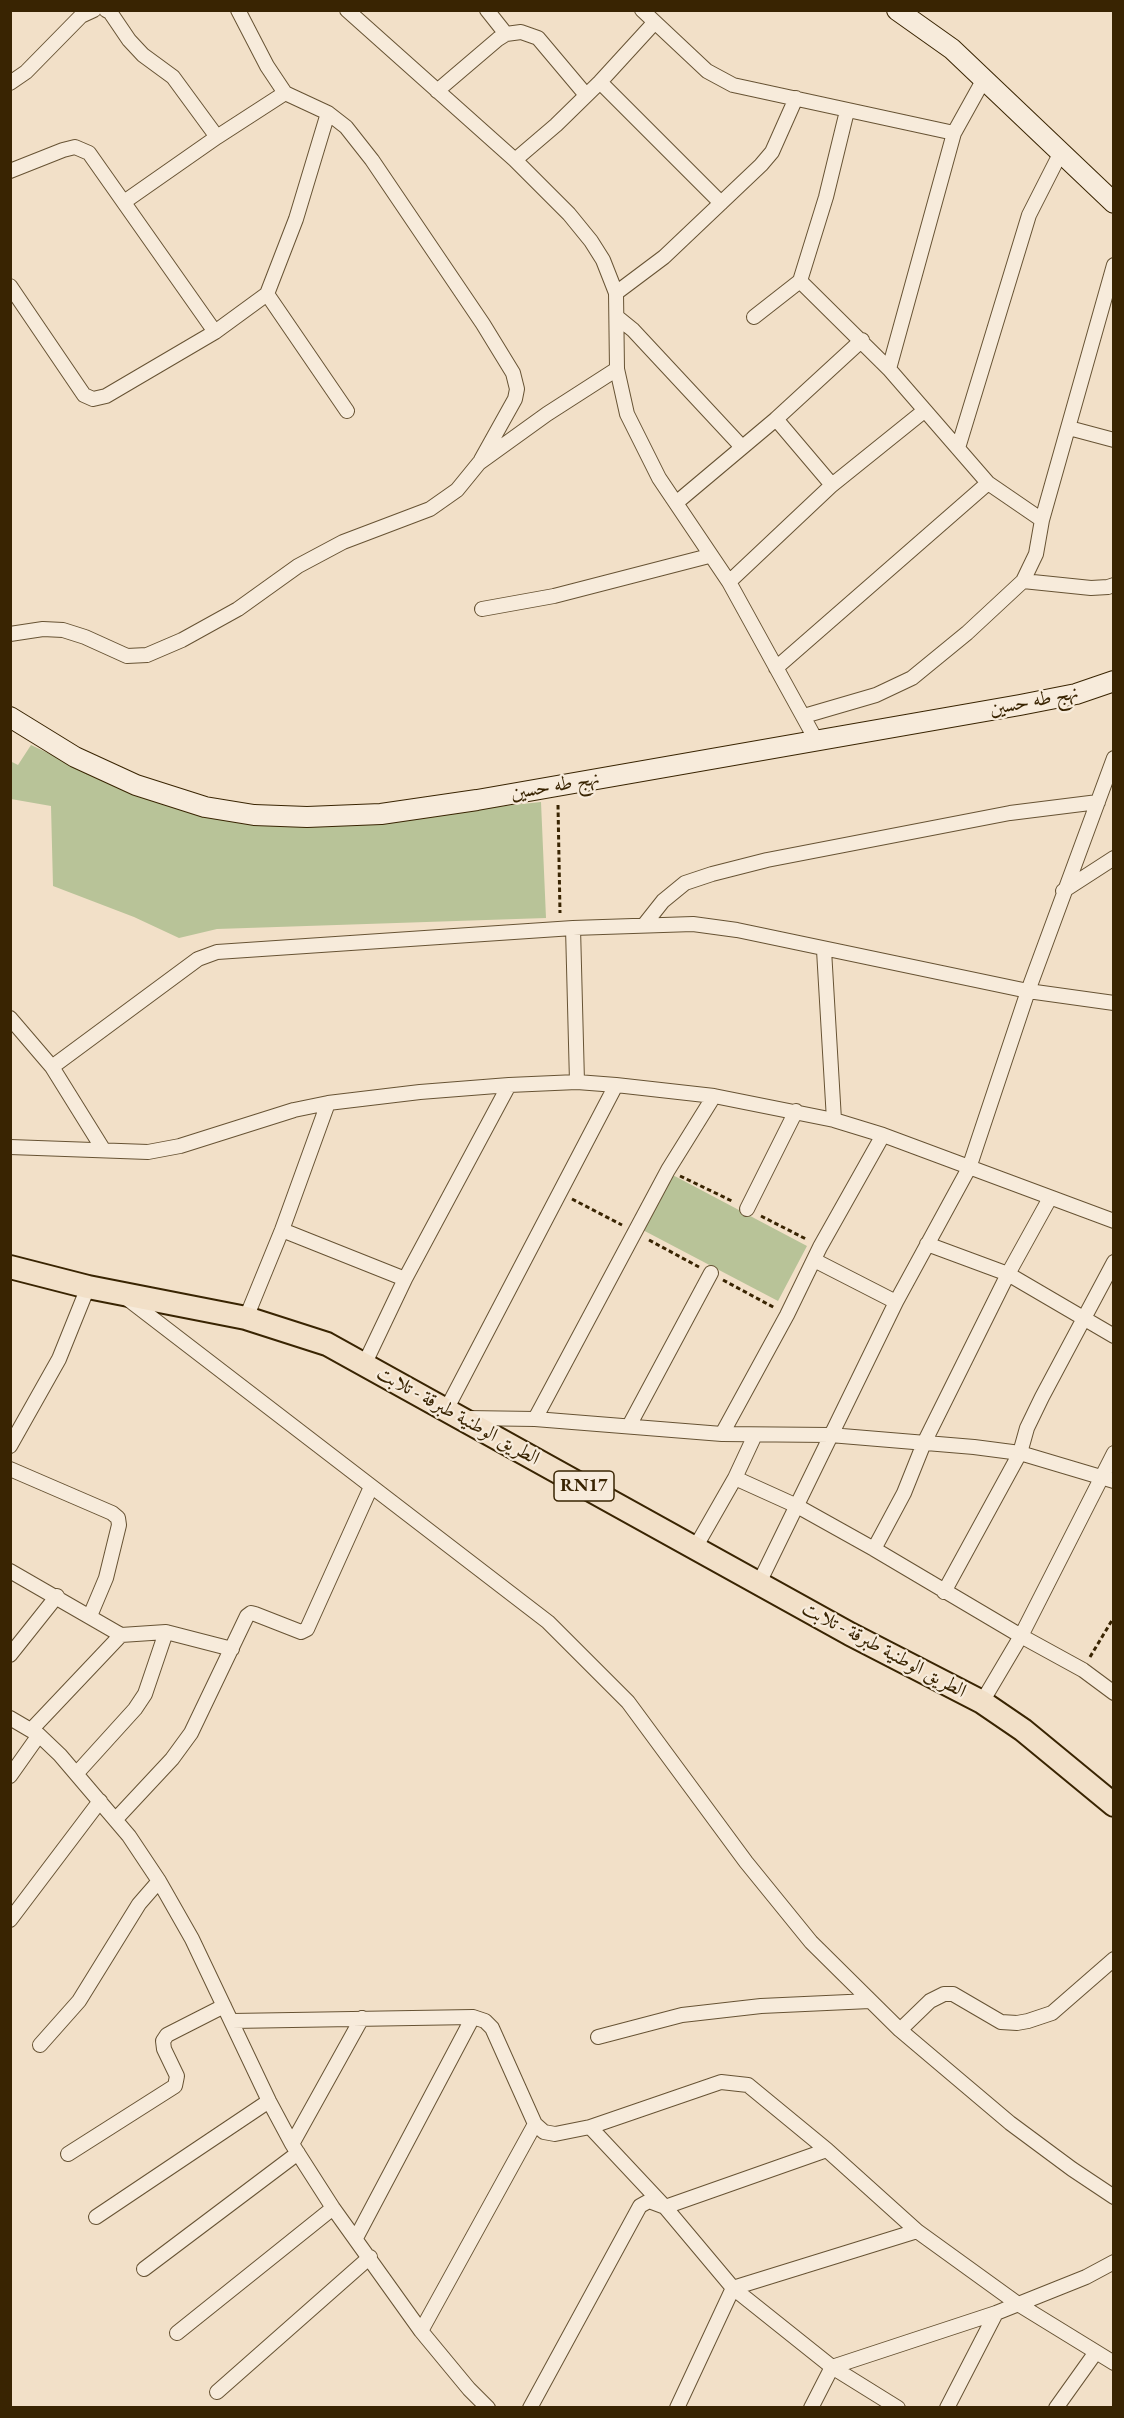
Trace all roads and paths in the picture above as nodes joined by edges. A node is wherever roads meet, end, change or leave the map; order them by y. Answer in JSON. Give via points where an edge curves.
{"nodes":[{"id":1,"x":106,"y":10,"type":"edge"},
{"id":2,"x":238,"y":10,"type":"edge"},
{"id":3,"x":346,"y":10,"type":"edge"},
{"id":4,"x":487,"y":10,"type":"edge"},
{"id":5,"x":642,"y":10,"type":"edge"},
{"id":6,"x":898,"y":11,"type":"edge"},
{"id":7,"x":84,"y":12,"type":"edge"},
{"id":8,"x":654,"y":23,"type":"junction"},
{"id":9,"x":506,"y":34,"type":"junction"},
{"id":10,"x":984,"y":80,"type":"junction"},
{"id":11,"x":600,"y":82,"type":"junction"},
{"id":12,"x":10,"y":83,"type":"edge"},
{"id":13,"x":437,"y":92,"type":"junction"},
{"id":14,"x":285,"y":93,"type":"junction"},
{"id":15,"x":586,"y":95,"type":"junction"},
{"id":16,"x":796,"y":98,"type":"junction"},
{"id":17,"x":847,"y":111,"type":"junction"},
{"id":18,"x":328,"y":113,"type":"junction"},
{"id":19,"x":954,"y":133,"type":"junction"},
{"id":20,"x":217,"y":136,"type":"junction"},
{"id":21,"x":1061,"y":152,"type":"junction"},
{"id":22,"x":515,"y":160,"type":"junction"},
{"id":23,"x":10,"y":171,"type":"edge"},
{"id":24,"x":124,"y":202,"type":"junction"},
{"id":25,"x":721,"y":203,"type":"junction"},
{"id":26,"x":1113,"y":203,"type":"edge"},
{"id":27,"x":1113,"y":265,"type":"edge"},
{"id":28,"x":800,"y":281,"type":"junction"},
{"id":29,"x":10,"y":286,"type":"edge"},
{"id":30,"x":616,"y":293,"type":"junction"},
{"id":31,"x":267,"y":294,"type":"junction"},
{"id":32,"x":617,"y":317,"type":"junction"},
{"id":33,"x":754,"y":317,"type":"dead end"},
{"id":34,"x":215,"y":332,"type":"junction"},
{"id":35,"x":862,"y":340,"type":"junction"},
{"id":36,"x":617,"y":369,"type":"junction"},
{"id":37,"x":889,"y":369,"type":"junction"},
{"id":38,"x":347,"y":411,"type":"dead end"},
{"id":39,"x":924,"y":411,"type":"junction"},
{"id":40,"x":776,"y":419,"type":"junction"},
{"id":41,"x":1069,"y":428,"type":"junction"},
{"id":42,"x":1113,"y":440,"type":"edge"},
{"id":43,"x":742,"y":447,"type":"junction"},
{"id":44,"x":958,"y":448,"type":"junction"},
{"id":45,"x":479,"y":463,"type":"junction"},
{"id":46,"x":988,"y":483,"type":"junction"},
{"id":47,"x":832,"y":485,"type":"junction"},
{"id":48,"x":676,"y":503,"type":"junction"},
{"id":49,"x":1042,"y":520,"type":"junction"},
{"id":50,"x":709,"y":556,"type":"junction"},
{"id":51,"x":1023,"y":581,"type":"junction"},
{"id":52,"x":729,"y":582,"type":"junction"},
{"id":53,"x":1113,"y":585,"type":"edge"},
{"id":54,"x":482,"y":609,"type":"dead end"},
{"id":55,"x":10,"y":634,"type":"edge"},
{"id":56,"x":776,"y":668,"type":"junction"},
{"id":57,"x":1113,"y":681,"type":"edge"},
{"id":58,"x":804,"y":716,"type":"junction"},
{"id":59,"x":10,"y":717,"type":"edge"},
{"id":60,"x":816,"y":740,"type":"junction"},
{"id":61,"x":1113,"y":758,"type":"edge"},
{"id":62,"x":557,"y":785,"type":"junction"},
{"id":63,"x":1098,"y":802,"type":"junction"},
{"id":64,"x":1113,"y":858,"type":"edge"},
{"id":65,"x":1063,"y":891,"type":"junction"},
{"id":66,"x":644,"y":926,"type":"junction"},
{"id":67,"x":566,"y":929,"type":"junction"},
{"id":68,"x":824,"y":950,"type":"junction"},
{"id":69,"x":1028,"y":991,"type":"junction"},
{"id":70,"x":1113,"y":1003,"type":"edge"},
{"id":71,"x":10,"y":1018,"type":"edge"},
{"id":72,"x":52,"y":1067,"type":"junction"},
{"id":73,"x":577,"y":1082,"type":"junction"},
{"id":74,"x":509,"y":1085,"type":"junction"},
{"id":75,"x":616,"y":1085,"type":"junction"},
{"id":76,"x":714,"y":1096,"type":"junction"},
{"id":77,"x":328,"y":1103,"type":"junction"},
{"id":78,"x":796,"y":1111,"type":"junction"},
{"id":79,"x":834,"y":1120,"type":"junction"},
{"id":80,"x":883,"y":1135,"type":"junction"},
{"id":81,"x":10,"y":1147,"type":"edge"},
{"id":82,"x":103,"y":1149,"type":"junction"},
{"id":83,"x":969,"y":1168,"type":"junction"},
{"id":84,"x":561,"y":1193,"type":"junction"},
{"id":85,"x":1050,"y":1198,"type":"junction"},
{"id":86,"x":747,"y":1209,"type":"dead end"},
{"id":87,"x":1113,"y":1221,"type":"edge"},
{"id":88,"x":282,"y":1230,"type":"junction"},
{"id":89,"x":635,"y":1232,"type":"junction"},
{"id":90,"x":927,"y":1244,"type":"junction"},
{"id":91,"x":814,"y":1260,"type":"junction"},
{"id":92,"x":1113,"y":1262,"type":"edge"},
{"id":93,"x":10,"y":1267,"type":"edge"},
{"id":94,"x":711,"y":1273,"type":"junction"},
{"id":95,"x":1008,"y":1274,"type":"junction"},
{"id":96,"x":405,"y":1279,"type":"junction"},
{"id":97,"x":88,"y":1287,"type":"junction"},
{"id":98,"x":118,"y":1292,"type":"junction"},
{"id":99,"x":896,"y":1302,"type":"junction"},
{"id":100,"x":787,"y":1315,"type":"junction"},
{"id":101,"x":246,"y":1318,"type":"junction"},
{"id":102,"x":1084,"y":1318,"type":"junction"},
{"id":103,"x":1113,"y":1336,"type":"edge"},
{"id":104,"x":364,"y":1365,"type":"junction"},
{"id":105,"x":454,"y":1414,"type":"junction"},
{"id":106,"x":535,"y":1419,"type":"junction"},
{"id":107,"x":629,"y":1426,"type":"junction"},
{"id":108,"x":722,"y":1434,"type":"junction"},
{"id":109,"x":755,"y":1435,"type":"junction"},
{"id":110,"x":830,"y":1435,"type":"junction"},
{"id":111,"x":924,"y":1443,"type":"junction"},
{"id":112,"x":10,"y":1446,"type":"edge"},
{"id":113,"x":1020,"y":1453,"type":"junction"},
{"id":114,"x":1113,"y":1453,"type":"edge"},
{"id":115,"x":12,"y":1473,"type":"edge"},
{"id":116,"x":735,"y":1478,"type":"junction"},
{"id":117,"x":1108,"y":1479,"type":"edge"},
{"id":118,"x":371,"y":1487,"type":"junction"},
{"id":119,"x":796,"y":1506,"type":"junction"},
{"id":120,"x":695,"y":1548,"type":"junction"},
{"id":121,"x":874,"y":1549,"type":"junction"},
{"id":122,"x":10,"y":1571,"type":"edge"},
{"id":123,"x":759,"y":1583,"type":"junction"},
{"id":124,"x":944,"y":1592,"type":"junction"},
{"id":125,"x":57,"y":1596,"type":"junction"},
{"id":126,"x":90,"y":1616,"type":"junction"},
{"id":127,"x":1113,"y":1617,"type":"edge"},
{"id":128,"x":166,"y":1632,"type":"junction"},
{"id":129,"x":121,"y":1635,"type":"junction"},
{"id":130,"x":1021,"y":1636,"type":"junction"},
{"id":131,"x":232,"y":1649,"type":"junction"},
{"id":132,"x":10,"y":1654,"type":"edge"},
{"id":133,"x":1083,"y":1670,"type":"junction"},
{"id":134,"x":1113,"y":1693,"type":"edge"},
{"id":135,"x":982,"y":1702,"type":"junction"},
{"id":136,"x":10,"y":1719,"type":"edge"},
{"id":137,"x":35,"y":1732,"type":"junction"},
{"id":138,"x":77,"y":1773,"type":"junction"},
{"id":139,"x":10,"y":1776,"type":"edge"},
{"id":140,"x":100,"y":1801,"type":"junction"},
{"id":141,"x":1113,"y":1805,"type":"edge"},
{"id":142,"x":116,"y":1819,"type":"junction"},
{"id":143,"x":159,"y":1881,"type":"junction"},
{"id":144,"x":10,"y":1920,"type":"edge"},
{"id":145,"x":1113,"y":1959,"type":"edge"},
{"id":146,"x":870,"y":2001,"type":"junction"},
{"id":147,"x":224,"y":2006,"type":"junction"},
{"id":148,"x":473,"y":2017,"type":"junction"},
{"id":149,"x":362,"y":2018,"type":"junction"},
{"id":150,"x":232,"y":2020,"type":"junction"},
{"id":151,"x":900,"y":2030,"type":"junction"},
{"id":152,"x":598,"y":2037,"type":"dead end"},
{"id":153,"x":40,"y":2045,"type":"dead end"},
{"id":154,"x":269,"y":2101,"type":"junction"},
{"id":155,"x":535,"y":2124,"type":"junction"},
{"id":156,"x":590,"y":2127,"type":"junction"},
{"id":157,"x":295,"y":2149,"type":"junction"},
{"id":158,"x":827,"y":2150,"type":"junction"},
{"id":159,"x":68,"y":2154,"type":"dead end"},
{"id":160,"x":1113,"y":2197,"type":"edge"},
{"id":161,"x":665,"y":2207,"type":"junction"},
{"id":162,"x":333,"y":2208,"type":"junction"},
{"id":163,"x":96,"y":2217,"type":"dead end"},
{"id":164,"x":917,"y":2231,"type":"junction"},
{"id":165,"x":356,"y":2238,"type":"junction"},
{"id":166,"x":370,"y":2257,"type":"junction"},
{"id":167,"x":1113,"y":2262,"type":"edge"},
{"id":168,"x":144,"y":2269,"type":"dead end"},
{"id":169,"x":733,"y":2288,"type":"junction"},
{"id":170,"x":1018,"y":2304,"type":"junction"},
{"id":171,"x":996,"y":2313,"type":"junction"},
{"id":172,"x":421,"y":2331,"type":"junction"},
{"id":173,"x":177,"y":2333,"type":"dead end"},
{"id":174,"x":1096,"y":2352,"type":"junction"},
{"id":175,"x":1113,"y":2363,"type":"edge"},
{"id":176,"x":832,"y":2367,"type":"junction"},
{"id":177,"x":216,"y":2392,"type":"dead end"},
{"id":178,"x":488,"y":2408,"type":"edge"},
{"id":179,"x":530,"y":2408,"type":"edge"},
{"id":180,"x":677,"y":2408,"type":"edge"},
{"id":181,"x":811,"y":2408,"type":"edge"},
{"id":182,"x":898,"y":2408,"type":"edge"},
{"id":183,"x":947,"y":2408,"type":"edge"},
{"id":184,"x":1056,"y":2408,"type":"edge"}],
"edges":[{"from":1,"to":20,"type":"street","via":[[143,55],[173,77]]},
{"from":2,"to":14,"type":"street"},
{"from":3,"to":13,"type":"street"},
{"from":4,"to":9,"type":"street"},
{"from":5,"to":8,"type":"street"},
{"from":6,"to":10,"type":"main road","via":[[952,49]]},
{"from":7,"to":12,"type":"street","via":[[26,72]]},
{"from":8,"to":11,"type":"street"},
{"from":8,"to":16,"type":"street","via":[[707,71],[733,85]]},
{"from":9,"to":13,"type":"street"},
{"from":9,"to":15,"type":"street","via":[[521,32],[538,38]]},
{"from":10,"to":19,"type":"street"},
{"from":10,"to":21,"type":"main road"},
{"from":11,"to":15,"type":"street"},
{"from":11,"to":25,"type":"street"},
{"from":13,"to":22,"type":"street"},
{"from":14,"to":18,"type":"street"},
{"from":14,"to":20,"type":"street"},
{"from":15,"to":22,"type":"street"},
{"from":16,"to":17,"type":"street"},
{"from":16,"to":25,"type":"street","via":[[772,152]]},
{"from":17,"to":19,"type":"street"},
{"from":17,"to":28,"type":"street","via":[[824,208]]},
{"from":18,"to":31,"type":"street","via":[[296,219]]},
{"from":18,"to":45,"type":"street","via":[[346,127],[372,160],[513,373],[515,399]]},
{"from":19,"to":37,"type":"street"},
{"from":20,"to":24,"type":"street"},
{"from":21,"to":26,"type":"main road"},
{"from":21,"to":44,"type":"street","via":[[1025,225]]},
{"from":22,"to":30,"type":"street","via":[[591,241]]},
{"from":23,"to":24,"type":"street","via":[[63,150],[83,149]]},
{"from":24,"to":34,"type":"street"},
{"from":25,"to":30,"type":"street","via":[[664,257]]},
{"from":27,"to":41,"type":"street"},
{"from":28,"to":33,"type":"street"},
{"from":28,"to":35,"type":"street"},
{"from":29,"to":34,"type":"street","via":[[84,395],[93,399],[106,396]]},
{"from":30,"to":32,"type":"street"},
{"from":31,"to":34,"type":"street"},
{"from":31,"to":38,"type":"street"},
{"from":32,"to":36,"type":"street"},
{"from":32,"to":43,"type":"street"},
{"from":35,"to":37,"type":"street"},
{"from":35,"to":40,"type":"street"},
{"from":36,"to":45,"type":"street"},
{"from":36,"to":48,"type":"street","via":[[627,414]]},
{"from":37,"to":39,"type":"street"},
{"from":39,"to":44,"type":"street"},
{"from":39,"to":47,"type":"street"},
{"from":40,"to":43,"type":"street"},
{"from":40,"to":47,"type":"street"},
{"from":41,"to":42,"type":"street"},
{"from":41,"to":49,"type":"street"},
{"from":43,"to":48,"type":"street"},
{"from":44,"to":46,"type":"street"},
{"from":45,"to":55,"type":"street","via":[[457,490],[430,509],[343,542],[298,566],[209,627],[147,655],[127,656],[63,630]]},
{"from":46,"to":49,"type":"street"},
{"from":46,"to":56,"type":"street"},
{"from":47,"to":52,"type":"street"},
{"from":48,"to":50,"type":"street"},
{"from":49,"to":51,"type":"street","via":[[1036,554]]},
{"from":50,"to":52,"type":"street"},
{"from":50,"to":54,"type":"street","via":[[554,596]]},
{"from":51,"to":53,"type":"street","via":[[1091,588]]},
{"from":51,"to":58,"type":"street","via":[[912,678],[876,695]]},
{"from":52,"to":56,"type":"street"},
{"from":56,"to":58,"type":"street"},
{"from":57,"to":60,"type":"main road","name":"نهج طه حسين","via":[[1076,694]]},
{"from":58,"to":60,"type":"street"},
{"from":59,"to":62,"type":"main road","name":"نهج طه حسين","via":[[75,756],[136,785],[205,807],[254,815],[381,814]]},
{"from":60,"to":62,"type":"main road","name":"نهج طه حسين"},
{"from":61,"to":63,"type":"street"},
{"from":62,"to":67,"type":"path"},
{"from":63,"to":65,"type":"street"},
{"from":63,"to":66,"type":"street","via":[[1010,813],[712,874],[685,883],[663,901]]},
{"from":64,"to":65,"type":"street"},
{"from":65,"to":69,"type":"street"},
{"from":66,"to":67,"type":"street"},
{"from":66,"to":68,"type":"street","via":[[693,924]]},
{"from":67,"to":72,"type":"street","via":[[217,952],[198,959]]},
{"from":67,"to":73,"type":"street"},
{"from":68,"to":69,"type":"street"},
{"from":68,"to":79,"type":"street"},
{"from":69,"to":70,"type":"street"},
{"from":69,"to":83,"type":"street"},
{"from":71,"to":72,"type":"street"},
{"from":72,"to":82,"type":"street"},
{"from":73,"to":74,"type":"street"},
{"from":73,"to":75,"type":"street"},
{"from":74,"to":77,"type":"street"},
{"from":74,"to":96,"type":"street"},
{"from":75,"to":76,"type":"street"},
{"from":75,"to":84,"type":"street"},
{"from":76,"to":78,"type":"street"},
{"from":76,"to":89,"type":"street"},
{"from":77,"to":82,"type":"street","via":[[180,1146],[148,1152]]},
{"from":77,"to":88,"type":"street"},
{"from":78,"to":79,"type":"street"},
{"from":78,"to":86,"type":"street"},
{"from":79,"to":80,"type":"street"},
{"from":80,"to":83,"type":"street"},
{"from":80,"to":91,"type":"street"},
{"from":81,"to":82,"type":"street"},
{"from":83,"to":85,"type":"street"},
{"from":83,"to":90,"type":"street"},
{"from":84,"to":89,"type":"path"},
{"from":84,"to":105,"type":"street"},
{"from":85,"to":87,"type":"street"},
{"from":85,"to":95,"type":"street"},
{"from":88,"to":96,"type":"street"},
{"from":88,"to":101,"type":"street"},
{"from":89,"to":94,"type":"path"},
{"from":89,"to":106,"type":"street"},
{"from":90,"to":95,"type":"street"},
{"from":90,"to":99,"type":"street"},
{"from":91,"to":99,"type":"street"},
{"from":91,"to":100,"type":"street"},
{"from":92,"to":102,"type":"street"},
{"from":93,"to":97,"type":"main road","name":"الطريق الوطنية طبرقة - تلابت","number":"RN17"},
{"from":94,"to":100,"type":"path"},
{"from":94,"to":107,"type":"street"},
{"from":95,"to":102,"type":"street"},
{"from":95,"to":111,"type":"street"},
{"from":96,"to":104,"type":"street"},
{"from":97,"to":98,"type":"main road","name":"الطريق الوطنية طبرقة - تلابت","number":"RN17"},
{"from":97,"to":112,"type":"street","via":[[59,1359]]},
{"from":98,"to":101,"type":"main road","name":"الطريق الوطنية طبرقة - تلابت","number":"RN17"},
{"from":98,"to":118,"type":"street"},
{"from":99,"to":110,"type":"street"},
{"from":100,"to":108,"type":"street"},
{"from":101,"to":104,"type":"main road","name":"الطريق الوطنية طبرقة - تلابت","number":"RN17","via":[[327,1344]]},
{"from":102,"to":103,"type":"street"},
{"from":102,"to":113,"type":"street","via":[[1027,1428]]},
{"from":104,"to":105,"type":"main road","name":"الطريق الوطنية طبرقة - تلابت","number":"RN17"},
{"from":105,"to":106,"type":"street"},
{"from":105,"to":120,"type":"main road","name":"الطريق الوطنية طبرقة - تلابت","number":"RN17"},
{"from":106,"to":107,"type":"street"},
{"from":107,"to":108,"type":"street"},
{"from":108,"to":109,"type":"street"},
{"from":109,"to":110,"type":"street"},
{"from":109,"to":116,"type":"street"},
{"from":110,"to":111,"type":"street"},
{"from":110,"to":119,"type":"street"},
{"from":111,"to":113,"type":"street"},
{"from":111,"to":121,"type":"street","via":[[904,1493]]},
{"from":113,"to":117,"type":"street"},
{"from":113,"to":124,"type":"street"},
{"from":114,"to":117,"type":"street"},
{"from":115,"to":126,"type":"street","via":[[118,1518],[106,1578]]},
{"from":116,"to":119,"type":"street"},
{"from":116,"to":120,"type":"street"},
{"from":117,"to":130,"type":"street"},
{"from":118,"to":131,"type":"street","via":[[307,1629],[301,1632],[251,1613]]},
{"from":118,"to":146,"type":"street","via":[[548,1622],[628,1702],[746,1862],[811,1942]]},
{"from":119,"to":121,"type":"street"},
{"from":119,"to":123,"type":"street"},
{"from":120,"to":123,"type":"main road","name":"الطريق الوطنية طبرقة - تلابت","number":"RN17"},
{"from":121,"to":124,"type":"street"},
{"from":122,"to":125,"type":"street"},
{"from":123,"to":135,"type":"main road","name":"الطريق الوطنية طبرقة - تلابت","number":"RN17"},
{"from":124,"to":130,"type":"street"},
{"from":125,"to":126,"type":"street"},
{"from":125,"to":132,"type":"street"},
{"from":126,"to":129,"type":"street"},
{"from":127,"to":133,"type":"path"},
{"from":128,"to":129,"type":"street"},
{"from":128,"to":131,"type":"street"},
{"from":128,"to":138,"type":"street","via":[[145,1694]]},
{"from":129,"to":137,"type":"street"},
{"from":130,"to":133,"type":"street"},
{"from":130,"to":135,"type":"street"},
{"from":131,"to":142,"type":"street","via":[[191,1733]]},
{"from":133,"to":134,"type":"street"},
{"from":135,"to":141,"type":"main road","name":"الطريق الوطنية طبرقة - تلابت","number":"RN17","via":[[1023,1730]]},
{"from":136,"to":137,"type":"street"},
{"from":137,"to":138,"type":"street"},
{"from":137,"to":139,"type":"street"},
{"from":138,"to":140,"type":"street"},
{"from":140,"to":142,"type":"street"},
{"from":140,"to":144,"type":"street"},
{"from":142,"to":143,"type":"street"},
{"from":143,"to":147,"type":"street"},
{"from":143,"to":153,"type":"street","via":[[139,1904],[79,2001]]},
{"from":145,"to":151,"type":"street","via":[[1052,2013],[1028,2021],[1001,2022],[953,1994],[944,1994],[930,2001]]},
{"from":146,"to":151,"type":"street"},
{"from":146,"to":152,"type":"street","via":[[682,2014]]},
{"from":147,"to":150,"type":"street"},
{"from":147,"to":159,"type":"street","via":[[167,2035],[163,2041],[177,2076],[175,2086]]},
{"from":148,"to":149,"type":"street"},
{"from":148,"to":155,"type":"street","via":[[492,2028]]},
{"from":148,"to":165,"type":"street"},
{"from":149,"to":150,"type":"street"},
{"from":149,"to":157,"type":"street"},
{"from":150,"to":154,"type":"street"},
{"from":151,"to":160,"type":"street","via":[[1010,2123]]},
{"from":154,"to":157,"type":"street"},
{"from":154,"to":163,"type":"street"},
{"from":155,"to":156,"type":"street","via":[[544,2132],[555,2134]]},
{"from":155,"to":172,"type":"street"},
{"from":156,"to":158,"type":"street","via":[[721,2082],[737,2082],[748,2085]]},
{"from":156,"to":161,"type":"street"},
{"from":157,"to":162,"type":"street"},
{"from":157,"to":168,"type":"street"},
{"from":158,"to":161,"type":"street"},
{"from":158,"to":164,"type":"street"},
{"from":161,"to":169,"type":"street"},
{"from":161,"to":179,"type":"street","via":[[650,2201],[640,2206]]},
{"from":162,"to":165,"type":"street"},
{"from":162,"to":173,"type":"street"},
{"from":164,"to":169,"type":"street"},
{"from":164,"to":170,"type":"street"},
{"from":165,"to":166,"type":"street"},
{"from":166,"to":172,"type":"street"},
{"from":166,"to":177,"type":"street"},
{"from":167,"to":170,"type":"street"},
{"from":169,"to":176,"type":"street"},
{"from":169,"to":180,"type":"street"},
{"from":170,"to":171,"type":"street"},
{"from":170,"to":174,"type":"street"},
{"from":171,"to":176,"type":"street"},
{"from":171,"to":183,"type":"street"},
{"from":172,"to":178,"type":"street"},
{"from":174,"to":175,"type":"street"},
{"from":174,"to":184,"type":"street"},
{"from":176,"to":181,"type":"street"},
{"from":176,"to":182,"type":"street"}]}
